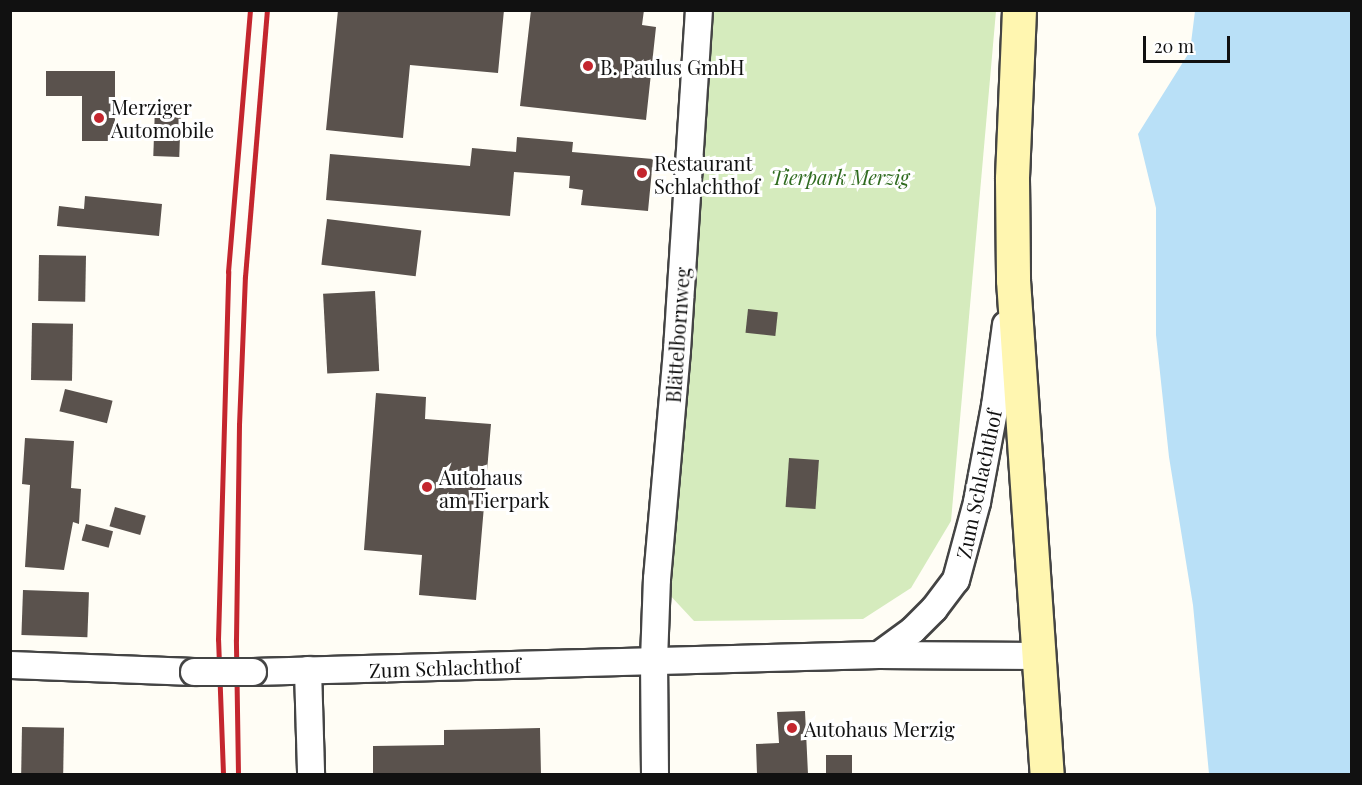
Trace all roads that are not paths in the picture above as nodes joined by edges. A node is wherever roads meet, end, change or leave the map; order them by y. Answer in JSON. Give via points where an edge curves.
{"nodes":[{"id":1,"x":699,"y":10,"type":"edge"},
{"id":2,"x":1019,"y":10,"type":"edge"},
{"id":3,"x":1013,"y":280,"type":"junction"},
{"id":4,"x":879,"y":655,"type":"junction"},
{"id":5,"x":1039,"y":656,"type":"junction"},
{"id":6,"x":654,"y":660,"type":"junction"},
{"id":7,"x":10,"y":665,"type":"edge"},
{"id":8,"x":308,"y":670,"type":"junction"},
{"id":9,"x":311,"y":774,"type":"edge"},
{"id":10,"x":655,"y":774,"type":"edge"},
{"id":11,"x":1047,"y":774,"type":"edge"}],
"edges":[{"from":1,"to":6,"type":"street","name":"Blättelbornweg"},
{"from":2,"to":3,"type":"main road","via":[[1012,179]]},
{"from":3,"to":4,"type":"street","name":"Zum Schlachthof","via":[[977,502],[956,580],[913,630]]},
{"from":3,"to":5,"type":"main road"},
{"from":4,"to":5,"type":"street","name":"Zum Schlachthof"},
{"from":4,"to":6,"type":"street","name":"Zum Schlachthof"},
{"from":5,"to":11,"type":"main road"},
{"from":6,"to":8,"type":"street","name":"Zum Schlachthof"},
{"from":6,"to":10,"type":"street","name":"Blättelbornweg"},
{"from":7,"to":8,"type":"street","name":"Zum Schlachthof","bridge":true,"via":[[194,672]]},
{"from":8,"to":9,"type":"street"}]}
